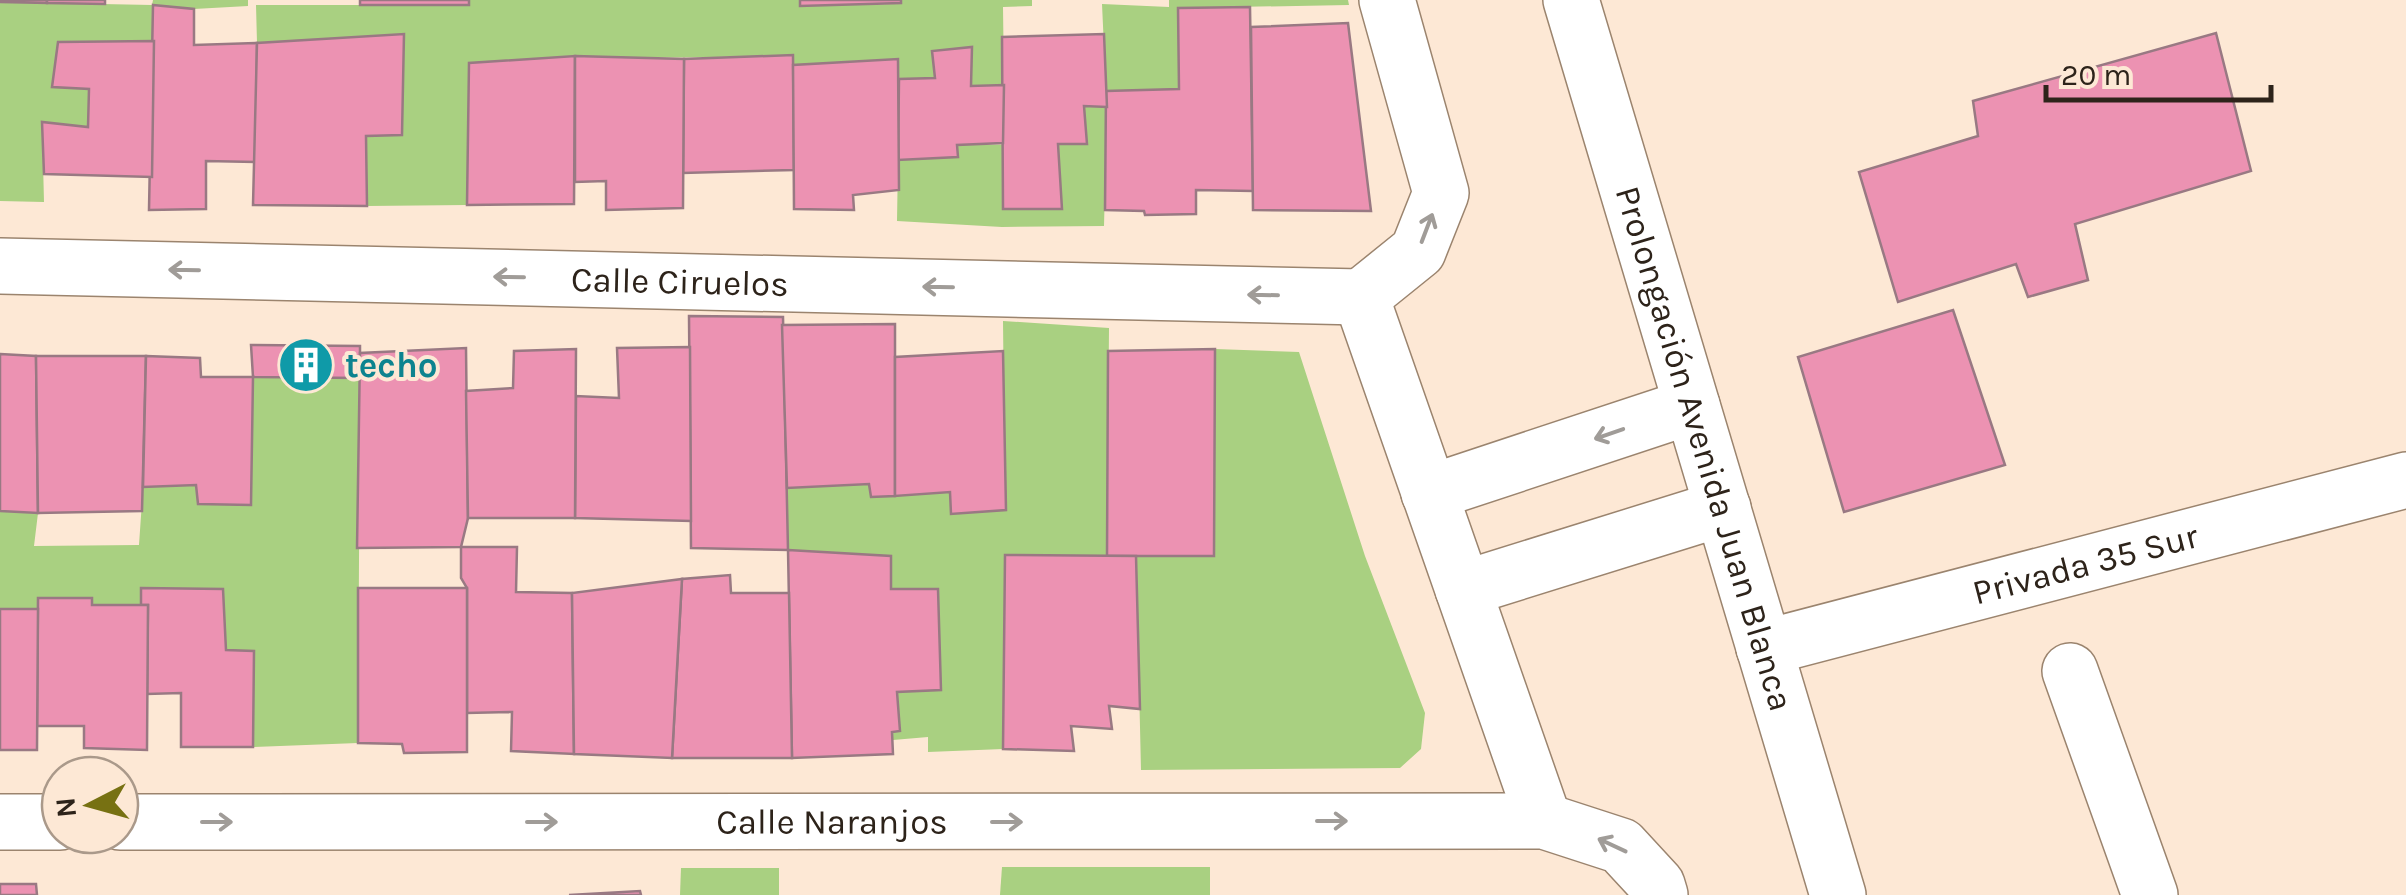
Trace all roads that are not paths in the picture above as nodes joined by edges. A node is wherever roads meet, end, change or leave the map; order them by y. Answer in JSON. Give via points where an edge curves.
{"nodes":[{"id":1,"x":1387,"y":0,"type":"edge"},
{"id":2,"x":1571,"y":0,"type":"edge"},
{"id":3,"x":0,"y":266,"type":"edge"},
{"id":4,"x":1361,"y":297,"type":"junction"},
{"id":5,"x":1692,"y":406,"type":"junction"},
{"id":6,"x":2406,"y":480,"type":"edge"},
{"id":7,"x":1429,"y":493,"type":"junction"},
{"id":8,"x":1723,"y":508,"type":"junction"},
{"id":9,"x":1463,"y":589,"type":"junction"},
{"id":10,"x":1764,"y":648,"type":"junction"},
{"id":11,"x":2070,"y":671,"type":"dead end"},
{"id":12,"x":1544,"y":821,"type":"junction"},
{"id":13,"x":0,"y":822,"type":"edge"},
{"id":14,"x":40,"y":822,"type":"edge"},
{"id":15,"x":140,"y":822,"type":"edge"},
{"id":16,"x":1660,"y":895,"type":"edge"},
{"id":17,"x":1838,"y":895,"type":"edge"},
{"id":18,"x":2150,"y":895,"type":"edge"}],
"edges":[{"from":4,"to":1,"type":"street","one_way":true,"via":[[1418,252],[1440,193]]},
{"from":2,"to":5,"type":"street","name":"Prolongación Avenida Juan Blanca"},
{"from":4,"to":3,"type":"street","name":"Calle Ciruelos","one_way":true},
{"from":4,"to":7,"type":"street"},
{"from":5,"to":7,"type":"street","one_way":true},
{"from":5,"to":8,"type":"street","name":"Prolongación Avenida Juan Blanca"},
{"from":6,"to":10,"type":"street","name":"Privada 35 Sur"},
{"from":7,"to":9,"type":"street"},
{"from":8,"to":9,"type":"street"},
{"from":8,"to":10,"type":"street","name":"Prolongación Avenida Juan Blanca"},
{"from":9,"to":12,"type":"street"},
{"from":10,"to":17,"type":"street","name":"Prolongación Avenida Juan Blanca"},
{"from":11,"to":18,"type":"street"},
{"from":15,"to":12,"type":"street","name":"Calle Naranjos","one_way":true},
{"from":16,"to":12,"type":"street","name":"Calle Naranjos","one_way":true,"via":[[1621,846]]},
{"from":13,"to":14,"type":"street"}]}
